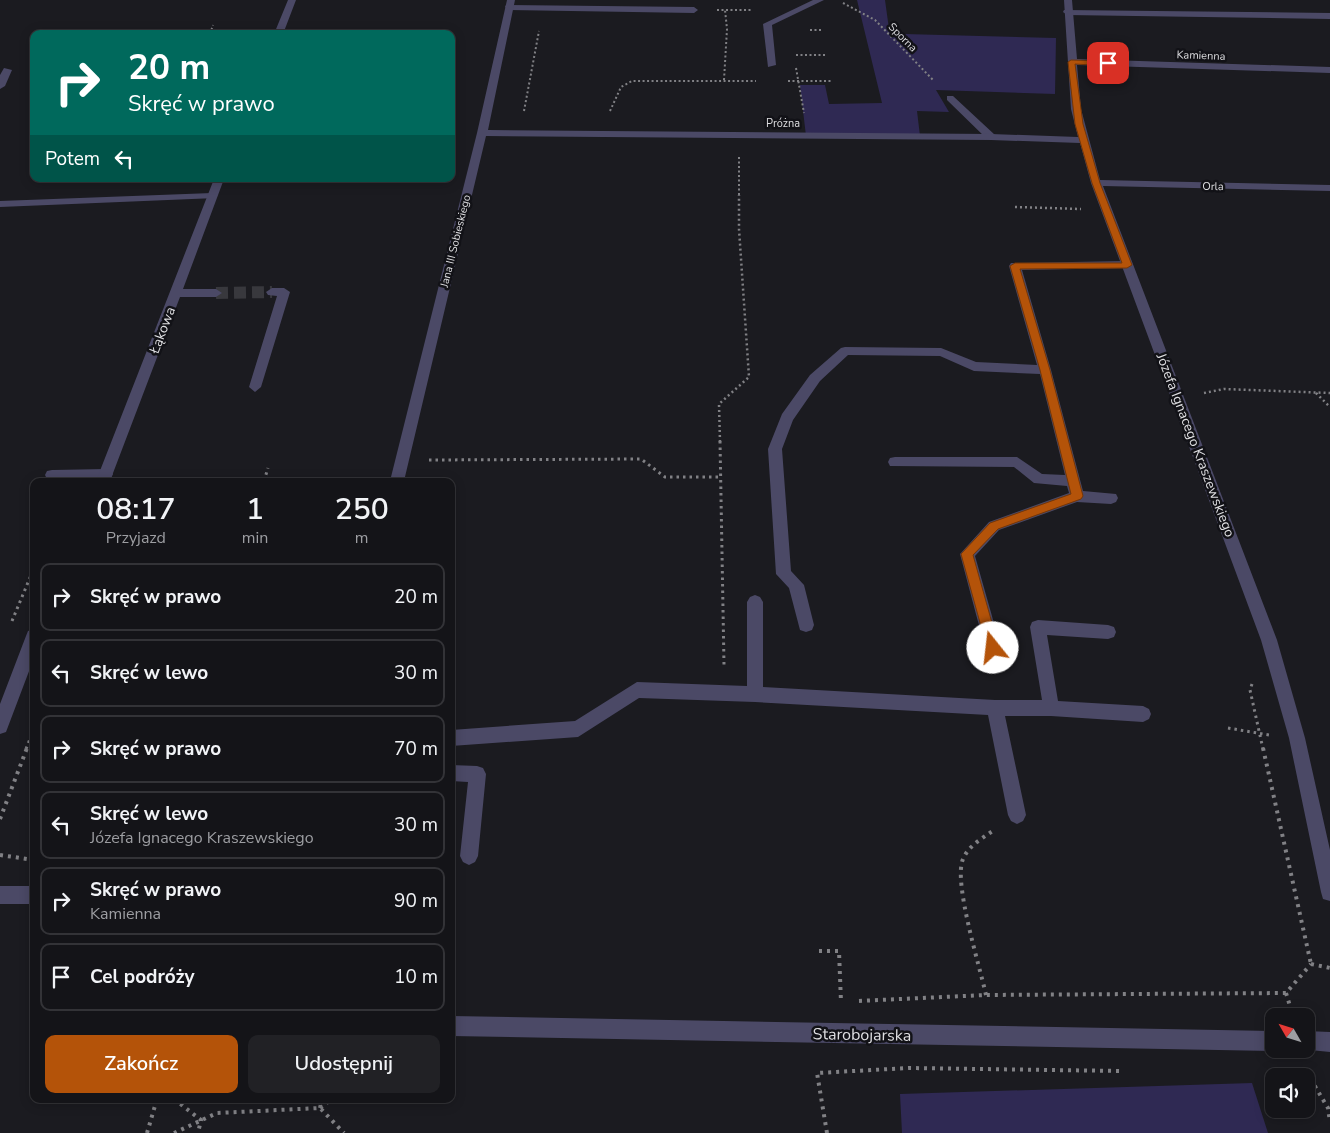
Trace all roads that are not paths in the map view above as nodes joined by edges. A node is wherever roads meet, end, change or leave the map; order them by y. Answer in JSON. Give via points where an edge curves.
{"nodes":[{"id":1,"x":292,"y":0,"type":"edge"},
{"id":2,"x":820,"y":0,"type":"edge"},
{"id":3,"x":1068,"y":0,"type":"edge"},
{"id":4,"x":510,"y":3,"type":"edge"},
{"id":5,"x":694,"y":10,"type":"dead end"},
{"id":6,"x":1067,"y":12,"type":"junction"},
{"id":7,"x":1330,"y":16,"type":"edge"},
{"id":8,"x":280,"y":30,"type":"edge"},
{"id":9,"x":1071,"y":62,"type":"junction"},
{"id":10,"x":771,"y":65,"type":"dead end"},
{"id":11,"x":7,"y":70,"type":"dead end"},
{"id":12,"x":1330,"y":70,"type":"edge"},
{"id":13,"x":0,"y":86,"type":"edge"},
{"id":14,"x":950,"y":98,"type":"road end"},
{"id":15,"x":482,"y":133,"type":"junction"},
{"id":16,"x":991,"y":137,"type":"junction"},
{"id":17,"x":1083,"y":140,"type":"junction"},
{"id":18,"x":218,"y":182,"type":"edge"},
{"id":19,"x":1096,"y":183,"type":"junction"},
{"id":20,"x":1330,"y":188,"type":"edge"},
{"id":21,"x":212,"y":196,"type":"junction"},
{"id":22,"x":0,"y":204,"type":"edge"},
{"id":23,"x":1127,"y":265,"type":"junction"},
{"id":24,"x":272,"y":292,"type":"dead end"},
{"id":25,"x":176,"y":293,"type":"junction"},
{"id":26,"x":216,"y":293,"type":"tunnel mouth"},
{"id":27,"x":1045,"y":370,"type":"junction"},
{"id":28,"x":255,"y":387,"type":"dead end"},
{"id":29,"x":895,"y":462,"type":"dead end"},
{"id":30,"x":52,"y":475,"type":"dead end"},
{"id":31,"x":105,"y":478,"type":"edge"},
{"id":32,"x":398,"y":478,"type":"edge"},
{"id":33,"x":1074,"y":481,"type":"junction"},
{"id":34,"x":1077,"y":496,"type":"junction"},
{"id":35,"x":1111,"y":498,"type":"dead end"},
{"id":36,"x":755,"y":602,"type":"dead end"},
{"id":37,"x":806,"y":625,"type":"dead end"},
{"id":38,"x":1108,"y":632,"type":"dead end"},
{"id":39,"x":30,"y":647,"type":"edge"},
{"id":40,"x":993,"y":648,"type":"dead end"},
{"id":41,"x":755,"y":694,"type":"junction"},
{"id":42,"x":995,"y":708,"type":"junction"},
{"id":43,"x":1051,"y":708,"type":"junction"},
{"id":44,"x":1143,"y":714,"type":"dead end"},
{"id":45,"x":0,"y":726,"type":"edge"},
{"id":46,"x":455,"y":738,"type":"edge"},
{"id":47,"x":455,"y":773,"type":"edge"},
{"id":48,"x":1017,"y":815,"type":"road end"},
{"id":49,"x":469,"y":856,"type":"dead end"},
{"id":50,"x":1330,"y":892,"type":"edge"},
{"id":51,"x":0,"y":895,"type":"edge"},
{"id":52,"x":30,"y":895,"type":"edge"},
{"id":53,"x":455,"y":1026,"type":"edge"},
{"id":54,"x":1265,"y":1041,"type":"edge"},
{"id":55,"x":1315,"y":1041,"type":"edge"},
{"id":56,"x":1330,"y":1042,"type":"edge"}],
"edges":[{"from":1,"to":8,"type":"street"},
{"from":2,"to":10,"type":"street","via":[[767,24]]},
{"from":3,"to":6,"type":"street","name":"Józefa Ignacego Kraszewskiego"},
{"from":4,"to":5,"type":"street","via":[[543,8]]},
{"from":4,"to":15,"type":"street","name":"Jana III Sobieskiego"},
{"from":6,"to":7,"type":"street"},
{"from":6,"to":9,"type":"street","name":"Józefa Ignacego Kraszewskiego"},
{"from":9,"to":12,"type":"street","name":"Kamienna"},
{"from":9,"to":17,"type":"street","name":"Józefa Ignacego Kraszewskiego"},
{"from":11,"to":13,"type":"street"},
{"from":14,"to":16,"type":"street"},
{"from":15,"to":16,"type":"street","name":"Próżna"},
{"from":15,"to":32,"type":"street","name":"Jana III Sobieskiego"},
{"from":16,"to":17,"type":"street","name":"Próżna"},
{"from":17,"to":19,"type":"street","name":"Józefa Ignacego Kraszewskiego"},
{"from":18,"to":21,"type":"street","name":"Łąkowa"},
{"from":19,"to":20,"type":"street","name":"Orla"},
{"from":19,"to":23,"type":"street","name":"Józefa Ignacego Kraszewskiego"},
{"from":21,"to":22,"type":"street"},
{"from":21,"to":25,"type":"street","name":"Łąkowa"},
{"from":23,"to":27,"type":"street","via":[[1015,266]]},
{"from":23,"to":50,"type":"street","name":"Józefa Ignacego Kraszewskiego","via":[[1269,640],[1297,738]]},
{"from":24,"to":28,"type":"street","via":[[284,292]]},
{"from":25,"to":26,"type":"street"},
{"from":25,"to":31,"type":"street","name":"Łąkowa"},
{"from":27,"to":33,"type":"street"},
{"from":27,"to":37,"type":"street","via":[[974,366],[940,352],[845,351],[816,378],[787,418],[775,449],[784,574],[796,585]]},
{"from":29,"to":33,"type":"street","via":[[1017,462],[1039,478]]},
{"from":30,"to":31,"type":"street"},
{"from":33,"to":34,"type":"street"},
{"from":34,"to":35,"type":"street"},
{"from":34,"to":40,"type":"street","via":[[994,526],[967,554]]},
{"from":36,"to":41,"type":"street"},
{"from":38,"to":43,"type":"street","via":[[1038,627]]},
{"from":39,"to":45,"type":"street"},
{"from":41,"to":42,"type":"street"},
{"from":41,"to":46,"type":"street","via":[[637,690],[578,729]]},
{"from":42,"to":43,"type":"street"},
{"from":42,"to":48,"type":"street"},
{"from":43,"to":44,"type":"street"},
{"from":47,"to":49,"type":"street","via":[[477,774]]},
{"from":51,"to":52,"type":"street"},
{"from":53,"to":54,"type":"street","name":"Starobojarska"},
{"from":55,"to":56,"type":"street"}]}
